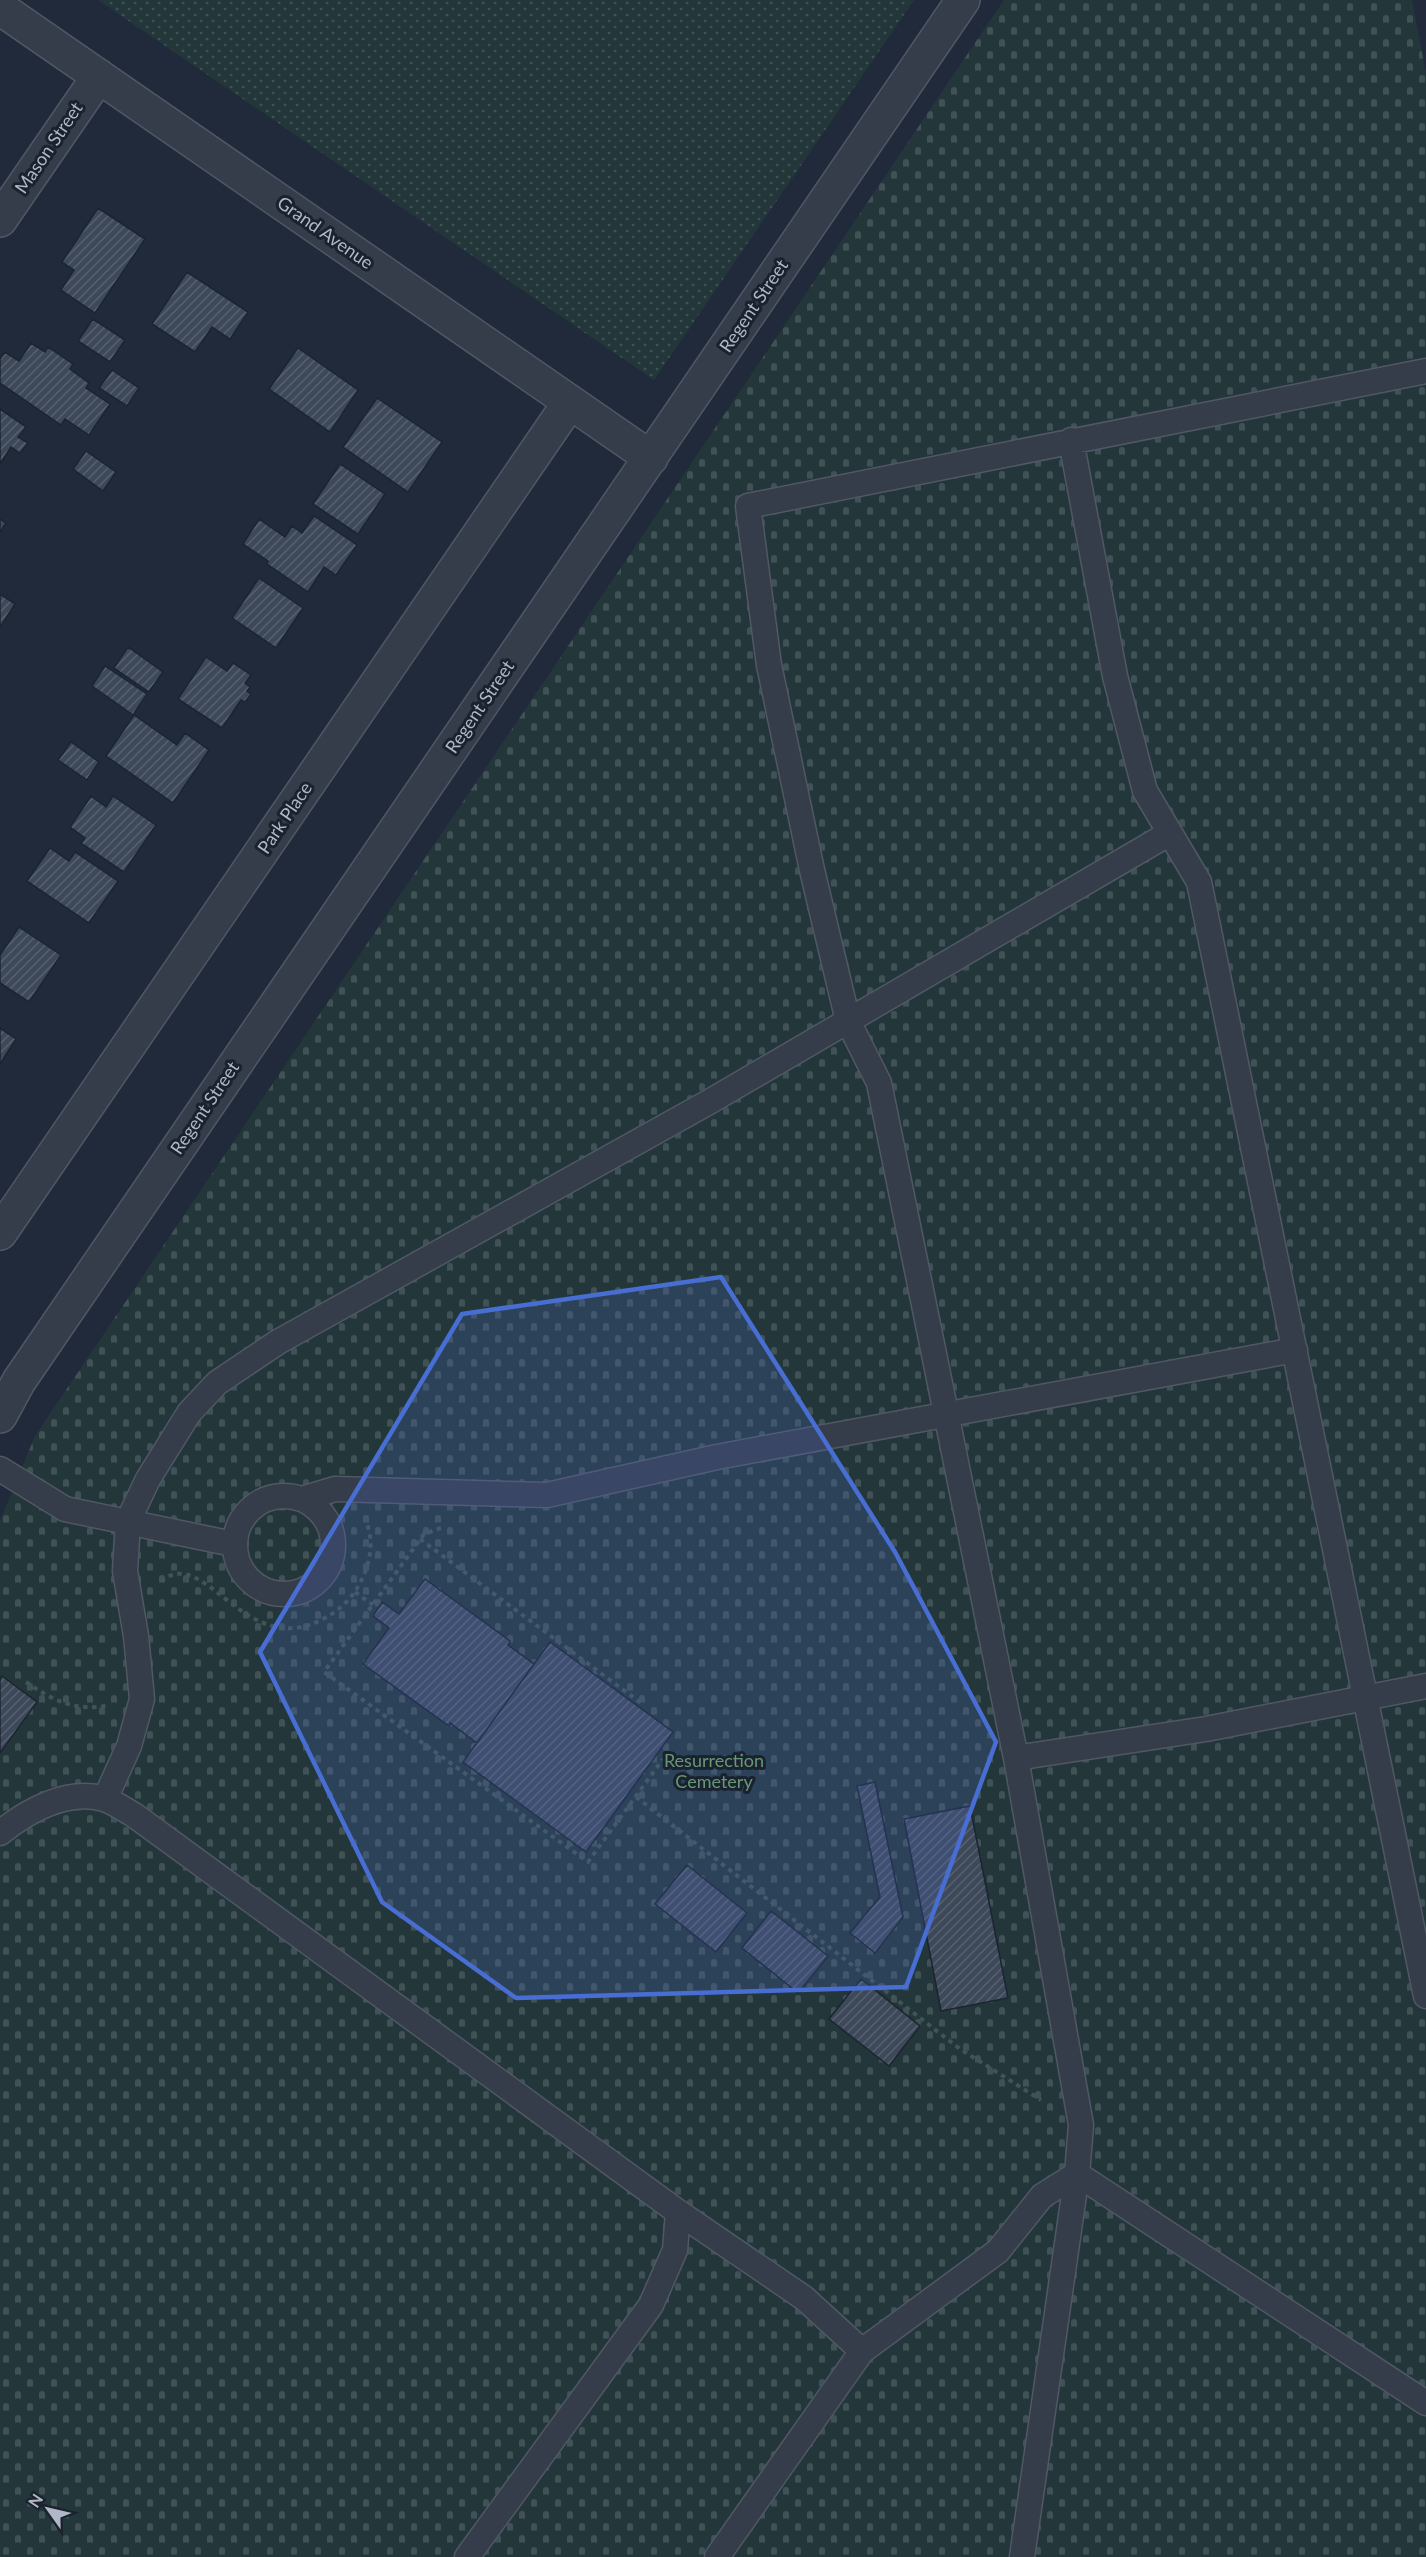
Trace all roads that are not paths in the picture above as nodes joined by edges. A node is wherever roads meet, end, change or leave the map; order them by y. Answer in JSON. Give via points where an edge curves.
{"nodes":[{"id":1,"x":963,"y":0,"type":"edge"},
{"id":2,"x":0,"y":8,"type":"edge"},
{"id":3,"x":99,"y":76,"type":"junction"},
{"id":4,"x":0,"y":220,"type":"edge"},
{"id":5,"x":1426,"y":371,"type":"edge"},
{"id":6,"x":570,"y":402,"type":"junction"},
{"id":7,"x":1071,"y":440,"type":"junction"},
{"id":8,"x":651,"y":458,"type":"junction"},
{"id":9,"x":1170,"y":833,"type":"junction"},
{"id":10,"x":848,"y":1021,"type":"junction"},
{"id":11,"x":0,"y":1233,"type":"edge"},
{"id":12,"x":1295,"y":1350,"type":"junction"},
{"id":13,"x":946,"y":1415,"type":"junction"},
{"id":14,"x":0,"y":1416,"type":"edge"},
{"id":15,"x":0,"y":1469,"type":"edge"},
{"id":16,"x":302,"y":1499,"type":"junction"},
{"id":17,"x":128,"y":1521,"type":"junction"},
{"id":18,"x":233,"y":1544,"type":"junction"},
{"id":19,"x":1426,"y":1686,"type":"edge"},
{"id":20,"x":1364,"y":1698,"type":"junction"},
{"id":21,"x":1016,"y":1758,"type":"junction"},
{"id":22,"x":105,"y":1799,"type":"junction"},
{"id":23,"x":0,"y":1833,"type":"edge"},
{"id":24,"x":1426,"y":1996,"type":"edge"},
{"id":25,"x":1077,"y":2174,"type":"junction"},
{"id":26,"x":678,"y":2212,"type":"junction"},
{"id":27,"x":862,"y":2350,"type":"junction"},
{"id":28,"x":1426,"y":2403,"type":"edge"},
{"id":29,"x":467,"y":2557,"type":"edge"},
{"id":30,"x":717,"y":2557,"type":"edge"},
{"id":31,"x":1022,"y":2557,"type":"edge"}],
"edges":[{"from":1,"to":8,"type":"street","name":"Regent Street"},
{"from":2,"to":3,"type":"street","name":"Grand Avenue"},
{"from":3,"to":4,"type":"street","name":"Mason Street"},
{"from":3,"to":6,"type":"street","name":"Grand Avenue"},
{"from":5,"to":7,"type":"lane"},
{"from":6,"to":8,"type":"street","name":"Grand Avenue"},
{"from":6,"to":11,"type":"street","name":"Park Place"},
{"from":7,"to":9,"type":"lane","via":[[1118,688],[1145,791]]},
{"from":7,"to":10,"type":"lane","via":[[748,506],[769,665]]},
{"from":8,"to":14,"type":"street","name":"Regent Street","via":[[19,1381]]},
{"from":9,"to":10,"type":"lane"},
{"from":9,"to":12,"type":"lane","via":[[1199,882]]},
{"from":10,"to":13,"type":"lane","via":[[879,1083]]},
{"from":10,"to":17,"type":"lane","via":[[278,1342],[217,1383],[167,1445]]},
{"from":12,"to":13,"type":"lane"},
{"from":12,"to":20,"type":"lane"},
{"from":13,"to":16,"type":"lane","via":[[717,1457],[547,1495],[335,1490]]},
{"from":13,"to":21,"type":"lane"},
{"from":15,"to":17,"type":"lane","via":[[65,1509]]},
{"from":16,"to":18,"type":"lane","via":[[276,1496],[259,1502],[246,1512]]},
{"from":16,"to":18,"type":"lane","via":[[322,1513],[333,1545],[323,1577],[311,1587],[297,1594],[282,1595],[253,1585],[236,1559]]},
{"from":17,"to":18,"type":"lane"},
{"from":17,"to":22,"type":"lane","via":[[125,1571],[142,1699],[129,1746]]},
{"from":19,"to":20,"type":"lane"},
{"from":20,"to":21,"type":"lane","via":[[1206,1729]]},
{"from":20,"to":24,"type":"lane"},
{"from":21,"to":25,"type":"lane","via":[[1081,2125]]},
{"from":22,"to":23,"type":"lane","via":[[81,1795],[54,1802],[21,1816]]},
{"from":22,"to":26,"type":"lane","via":[[134,1815]]},
{"from":25,"to":27,"type":"lane","via":[[1042,2196],[999,2251]]},
{"from":25,"to":28,"type":"lane"},
{"from":25,"to":31,"type":"lane"},
{"from":26,"to":27,"type":"lane","via":[[804,2298]]},
{"from":26,"to":29,"type":"lane","via":[[675,2250],[651,2306]]},
{"from":27,"to":30,"type":"lane"}]}
